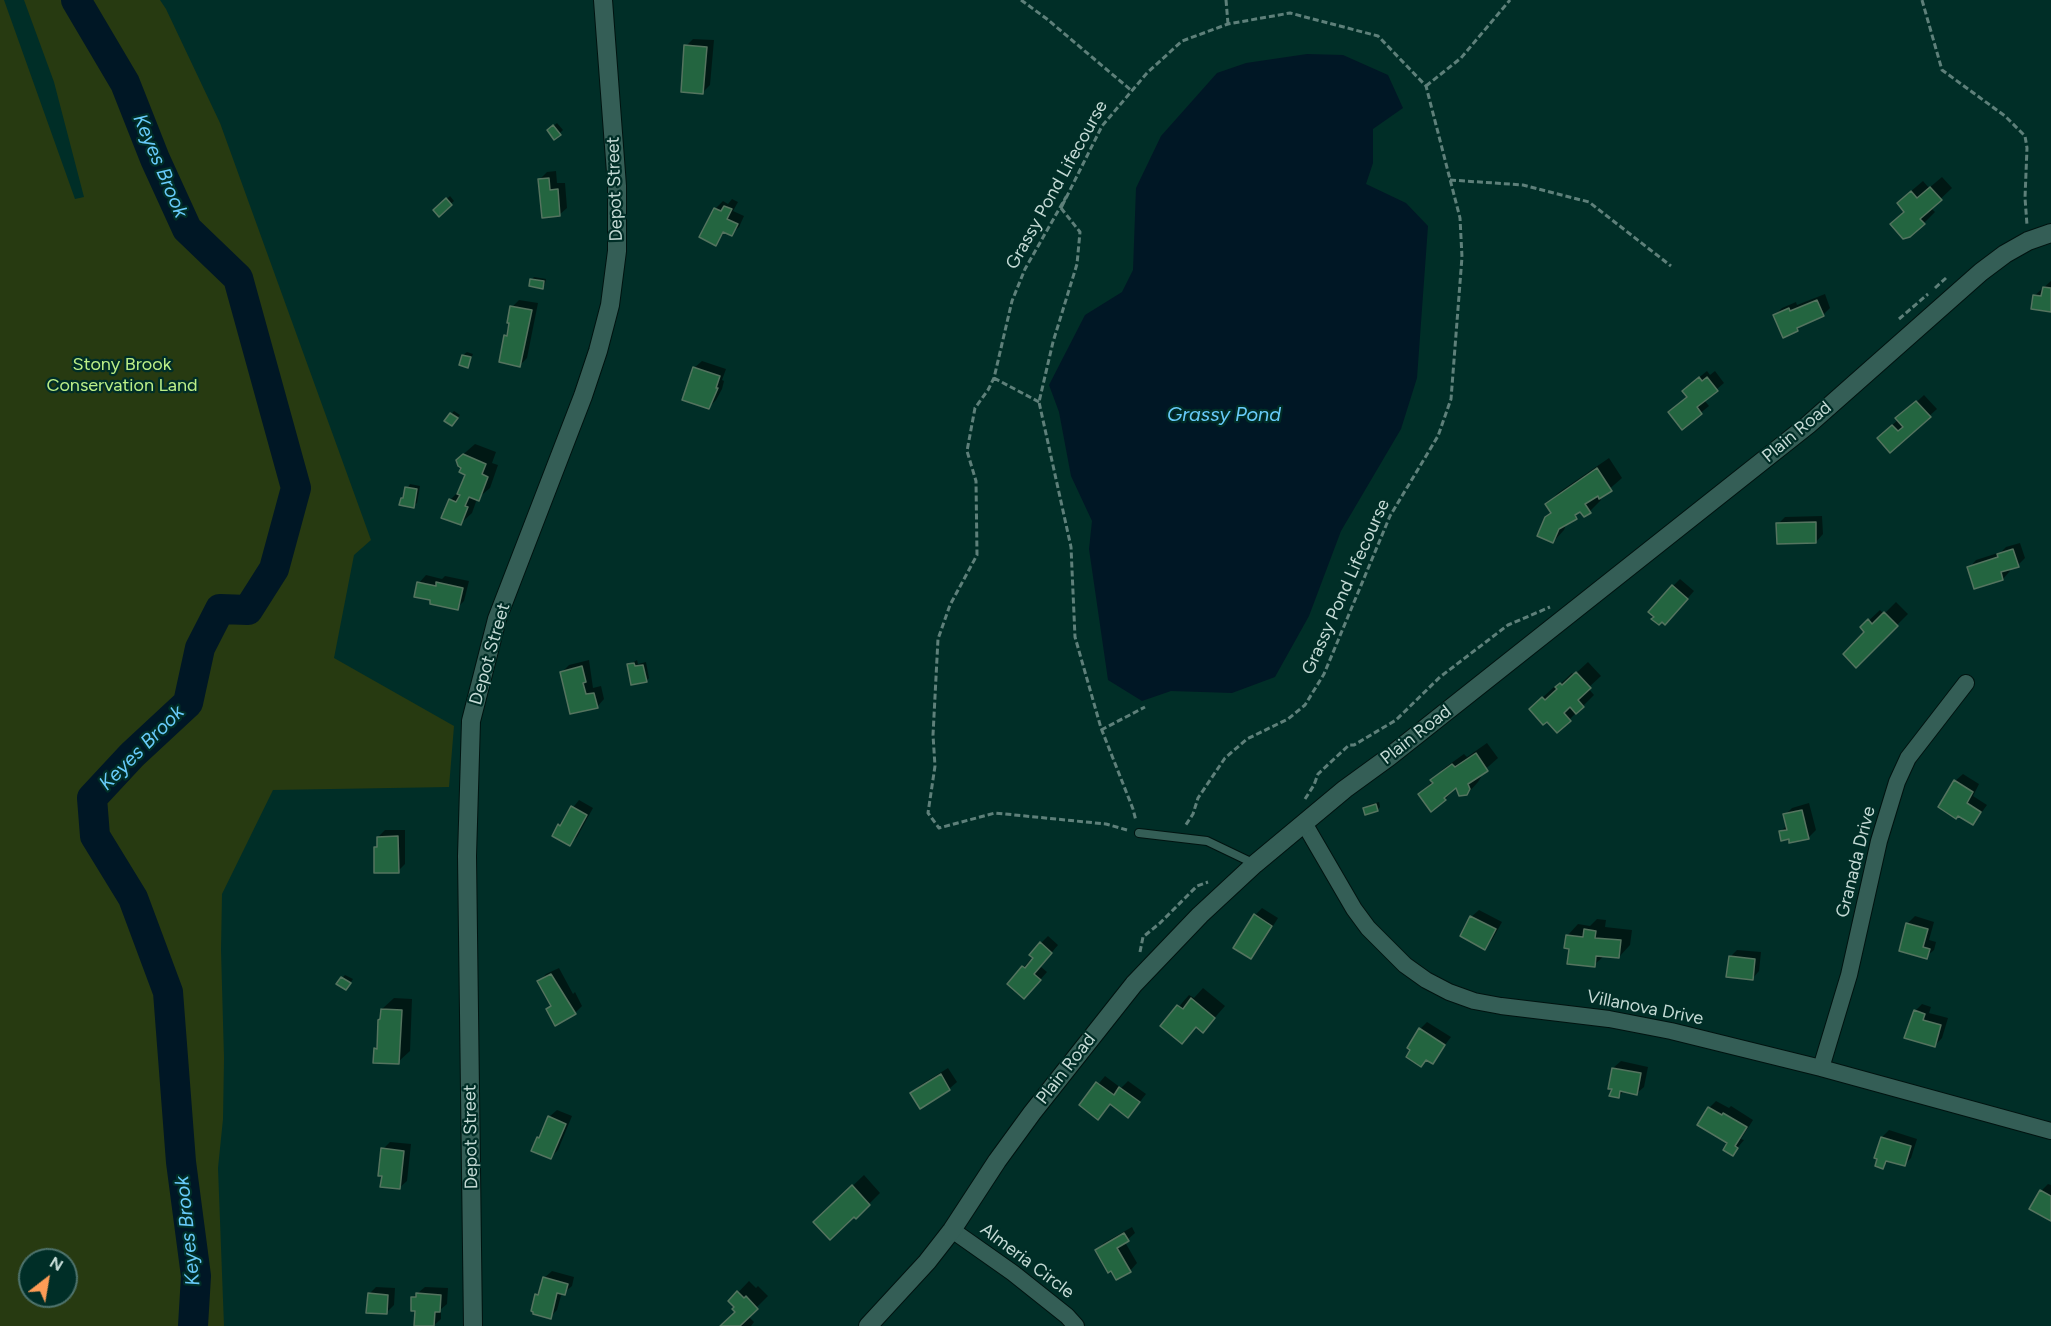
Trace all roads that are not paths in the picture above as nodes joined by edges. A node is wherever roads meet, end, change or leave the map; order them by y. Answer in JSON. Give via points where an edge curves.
{"nodes":[{"id":1,"x":603,"y":0,"type":"edge"},
{"id":2,"x":2051,"y":233,"type":"edge"},
{"id":3,"x":1966,"y":683,"type":"dead end"},
{"id":4,"x":1304,"y":823,"type":"junction"},
{"id":5,"x":1139,"y":833,"type":"road end"},
{"id":6,"x":1255,"y":864,"type":"junction"},
{"id":7,"x":1821,"y":1068,"type":"junction"},
{"id":8,"x":2051,"y":1131,"type":"edge"},
{"id":9,"x":952,"y":1230,"type":"junction"},
{"id":10,"x":473,"y":1326,"type":"edge"},
{"id":11,"x":868,"y":1326,"type":"edge"},
{"id":12,"x":1076,"y":1326,"type":"edge"}],
"edges":[{"from":1,"to":10,"type":"main road","name":"Depot Street","via":[[617,186],[617,251],[610,305],[583,396],[497,619],[471,721],[467,856]]},
{"from":2,"to":4,"type":"main road","name":"Plain Road","via":[[2028,241],[1981,272],[1808,425]]},
{"from":3,"to":7,"type":"street","name":"Granada Drive","via":[[1908,758],[1897,782],[1879,841],[1849,975]]},
{"from":4,"to":6,"type":"main road","name":"Plain Road"},
{"from":4,"to":7,"type":"street","name":"Villanova Drive","via":[[1368,928],[1405,964],[1449,992],[1501,1006],[1635,1023]]},
{"from":5,"to":6,"type":"lane","via":[[1207,841]]},
{"from":6,"to":9,"type":"main road","name":"Plain Road","via":[[1134,984],[1032,1113]]},
{"from":7,"to":8,"type":"street","name":"Villanova Drive"},
{"from":9,"to":11,"type":"main road","name":"Plain Road"},
{"from":9,"to":12,"type":"street","name":"Almeria Circle","via":[[1013,1273]]}]}
